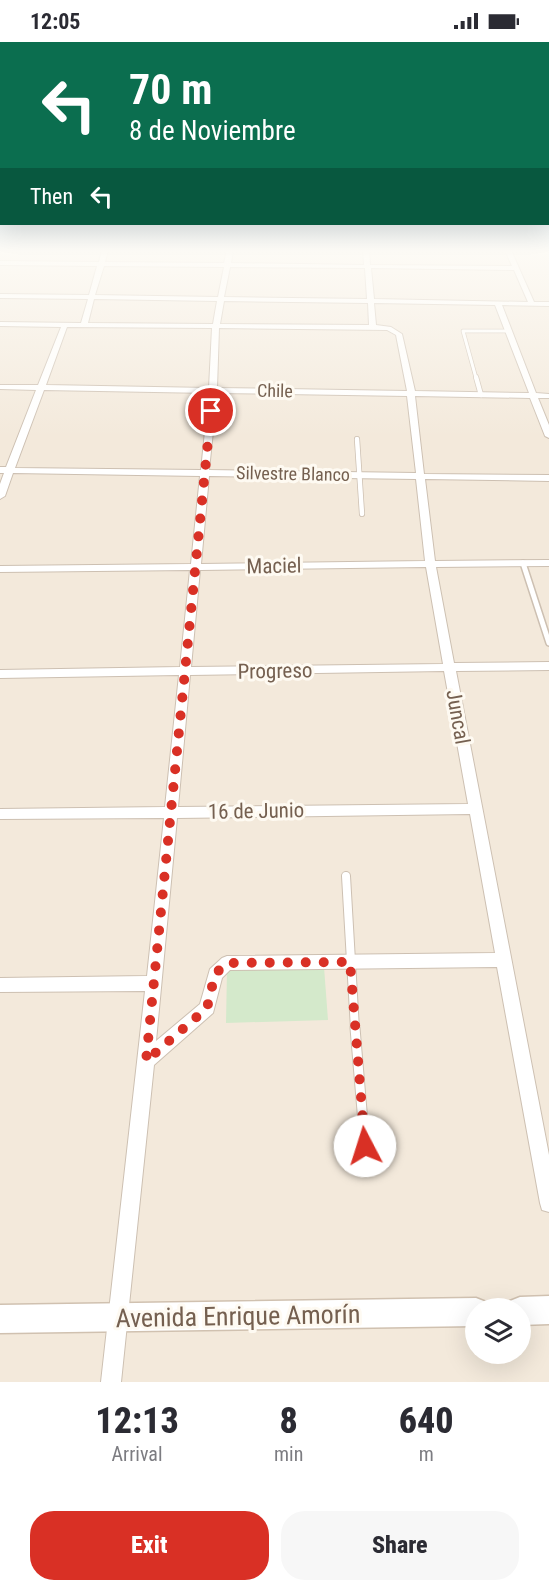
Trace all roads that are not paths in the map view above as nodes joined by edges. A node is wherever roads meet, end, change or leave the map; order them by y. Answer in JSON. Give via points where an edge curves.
{"nodes":[{"id":1,"x":87,"y":313,"type":"edge"},
{"id":2,"x":218,"y":313,"type":"edge"},
{"id":3,"x":372,"y":313,"type":"edge"},
{"id":4,"x":501,"y":313,"type":"edge"},
{"id":5,"x":0,"y":324,"type":"edge"},
{"id":6,"x":65,"y":324,"type":"junction"},
{"id":7,"x":84,"y":324,"type":"junction"},
{"id":8,"x":216,"y":325,"type":"junction"},
{"id":9,"x":373,"y":327,"type":"junction"},
{"id":10,"x":508,"y":331,"type":"junction"},
{"id":11,"x":0,"y":387,"type":"edge"},
{"id":12,"x":40,"y":388,"type":"junction"},
{"id":13,"x":213,"y":390,"type":"junction"},
{"id":14,"x":411,"y":393,"type":"junction"},
{"id":15,"x":481,"y":395,"type":"junction"},
{"id":16,"x":533,"y":396,"type":"junction"},
{"id":17,"x":549,"y":396,"type":"edge"},
{"id":18,"x":549,"y":436,"type":"edge"},
{"id":19,"x":357,"y":439,"type":"dead end"},
{"id":20,"x":5,"y":470,"type":"edge"},
{"id":21,"x":204,"y":473,"type":"junction"},
{"id":22,"x":360,"y":475,"type":"junction"},
{"id":23,"x":419,"y":476,"type":"junction"},
{"id":24,"x":549,"y":478,"type":"edge"},
{"id":25,"x":0,"y":496,"type":"edge"},
{"id":26,"x":362,"y":514,"type":"dead end"},
{"id":27,"x":523,"y":563,"type":"junction"},
{"id":28,"x":549,"y":563,"type":"edge"},
{"id":29,"x":430,"y":564,"type":"junction"},
{"id":30,"x":195,"y":567,"type":"junction"},
{"id":31,"x":0,"y":569,"type":"edge"},
{"id":32,"x":549,"y":643,"type":"edge"},
{"id":33,"x":549,"y":666,"type":"edge"},
{"id":34,"x":449,"y":668,"type":"junction"},
{"id":35,"x":184,"y":672,"type":"junction"},
{"id":36,"x":0,"y":674,"type":"edge"},
{"id":37,"x":475,"y":809,"type":"junction"},
{"id":38,"x":170,"y":812,"type":"junction"},
{"id":39,"x":0,"y":814,"type":"edge"},
{"id":40,"x":346,"y":876,"type":"dead end"},
{"id":41,"x":504,"y":960,"type":"junction"},
{"id":42,"x":350,"y":962,"type":"junction"},
{"id":43,"x":152,"y":983,"type":"junction"},
{"id":44,"x":0,"y":985,"type":"edge"},
{"id":45,"x":146,"y":1061,"type":"junction"},
{"id":46,"x":365,"y":1146,"type":"dead end"},
{"id":47,"x":549,"y":1203,"type":"edge"},
{"id":48,"x":549,"y":1310,"type":"edge"},
{"id":49,"x":531,"y":1311,"type":"edge"},
{"id":50,"x":465,"y":1312,"type":"edge"},
{"id":51,"x":117,"y":1318,"type":"junction"},
{"id":52,"x":0,"y":1319,"type":"edge"},
{"id":53,"x":111,"y":1382,"type":"edge"}],
"edges":[{"from":1,"to":7,"type":"street"},
{"from":2,"to":8,"type":"street"},
{"from":3,"to":9,"type":"street"},
{"from":4,"to":10,"type":"street"},
{"from":5,"to":6,"type":"street"},
{"from":6,"to":7,"type":"street"},
{"from":6,"to":12,"type":"street"},
{"from":7,"to":8,"type":"street"},
{"from":8,"to":9,"type":"street"},
{"from":8,"to":13,"type":"street"},
{"from":9,"to":14,"type":"street","name":"Juncal","via":[[389,328],[399,334]]},
{"from":10,"to":15,"type":"lane","via":[[463,331]]},
{"from":10,"to":16,"type":"street"},
{"from":11,"to":12,"type":"street","name":"Chile"},
{"from":12,"to":13,"type":"street","name":"Chile"},
{"from":12,"to":20,"type":"street"},
{"from":13,"to":14,"type":"street","name":"Chile"},
{"from":13,"to":21,"type":"street"},
{"from":14,"to":15,"type":"street","name":"Chile"},
{"from":14,"to":23,"type":"street","name":"Juncal"},
{"from":15,"to":16,"type":"street","name":"Chile"},
{"from":16,"to":17,"type":"street","name":"Chile"},
{"from":16,"to":18,"type":"street"},
{"from":19,"to":22,"type":"lane"},
{"from":20,"to":21,"type":"street","name":"Silvestre Blanco"},
{"from":20,"to":25,"type":"street"},
{"from":21,"to":22,"type":"street","name":"Silvestre Blanco"},
{"from":21,"to":30,"type":"street"},
{"from":22,"to":23,"type":"street","name":"Silvestre Blanco"},
{"from":22,"to":26,"type":"lane"},
{"from":23,"to":24,"type":"street","name":"Silvestre Blanco"},
{"from":23,"to":29,"type":"street","name":"Juncal"},
{"from":27,"to":28,"type":"street","name":"Maciel"},
{"from":27,"to":29,"type":"street","name":"Maciel"},
{"from":27,"to":32,"type":"lane"},
{"from":29,"to":30,"type":"street","name":"Maciel"},
{"from":29,"to":34,"type":"street","name":"Juncal"},
{"from":30,"to":31,"type":"street","name":"Maciel"},
{"from":30,"to":35,"type":"street"},
{"from":33,"to":34,"type":"street","name":"Progreso"},
{"from":34,"to":35,"type":"street","name":"Progreso"},
{"from":34,"to":37,"type":"street","name":"Juncal"},
{"from":35,"to":36,"type":"street","name":"Progreso"},
{"from":35,"to":38,"type":"street"},
{"from":37,"to":38,"type":"street","name":"16 de Junio"},
{"from":37,"to":41,"type":"street","name":"Juncal"},
{"from":38,"to":39,"type":"street","name":"16 de Junio"},
{"from":38,"to":43,"type":"street"},
{"from":40,"to":42,"type":"lane"},
{"from":41,"to":42,"type":"street"},
{"from":41,"to":47,"type":"street","name":"Juncal"},
{"from":42,"to":45,"type":"street","via":[[227,963],[215,974],[207,1008]]},
{"from":42,"to":46,"type":"lane"},
{"from":43,"to":44,"type":"street"},
{"from":43,"to":45,"type":"street"},
{"from":45,"to":51,"type":"street"},
{"from":48,"to":49,"type":"street"},
{"from":50,"to":51,"type":"street","name":"Avenida Enrique Amorín"},
{"from":51,"to":52,"type":"street","name":"Avenida Enrique Amorín"},
{"from":51,"to":53,"type":"street"}]}
